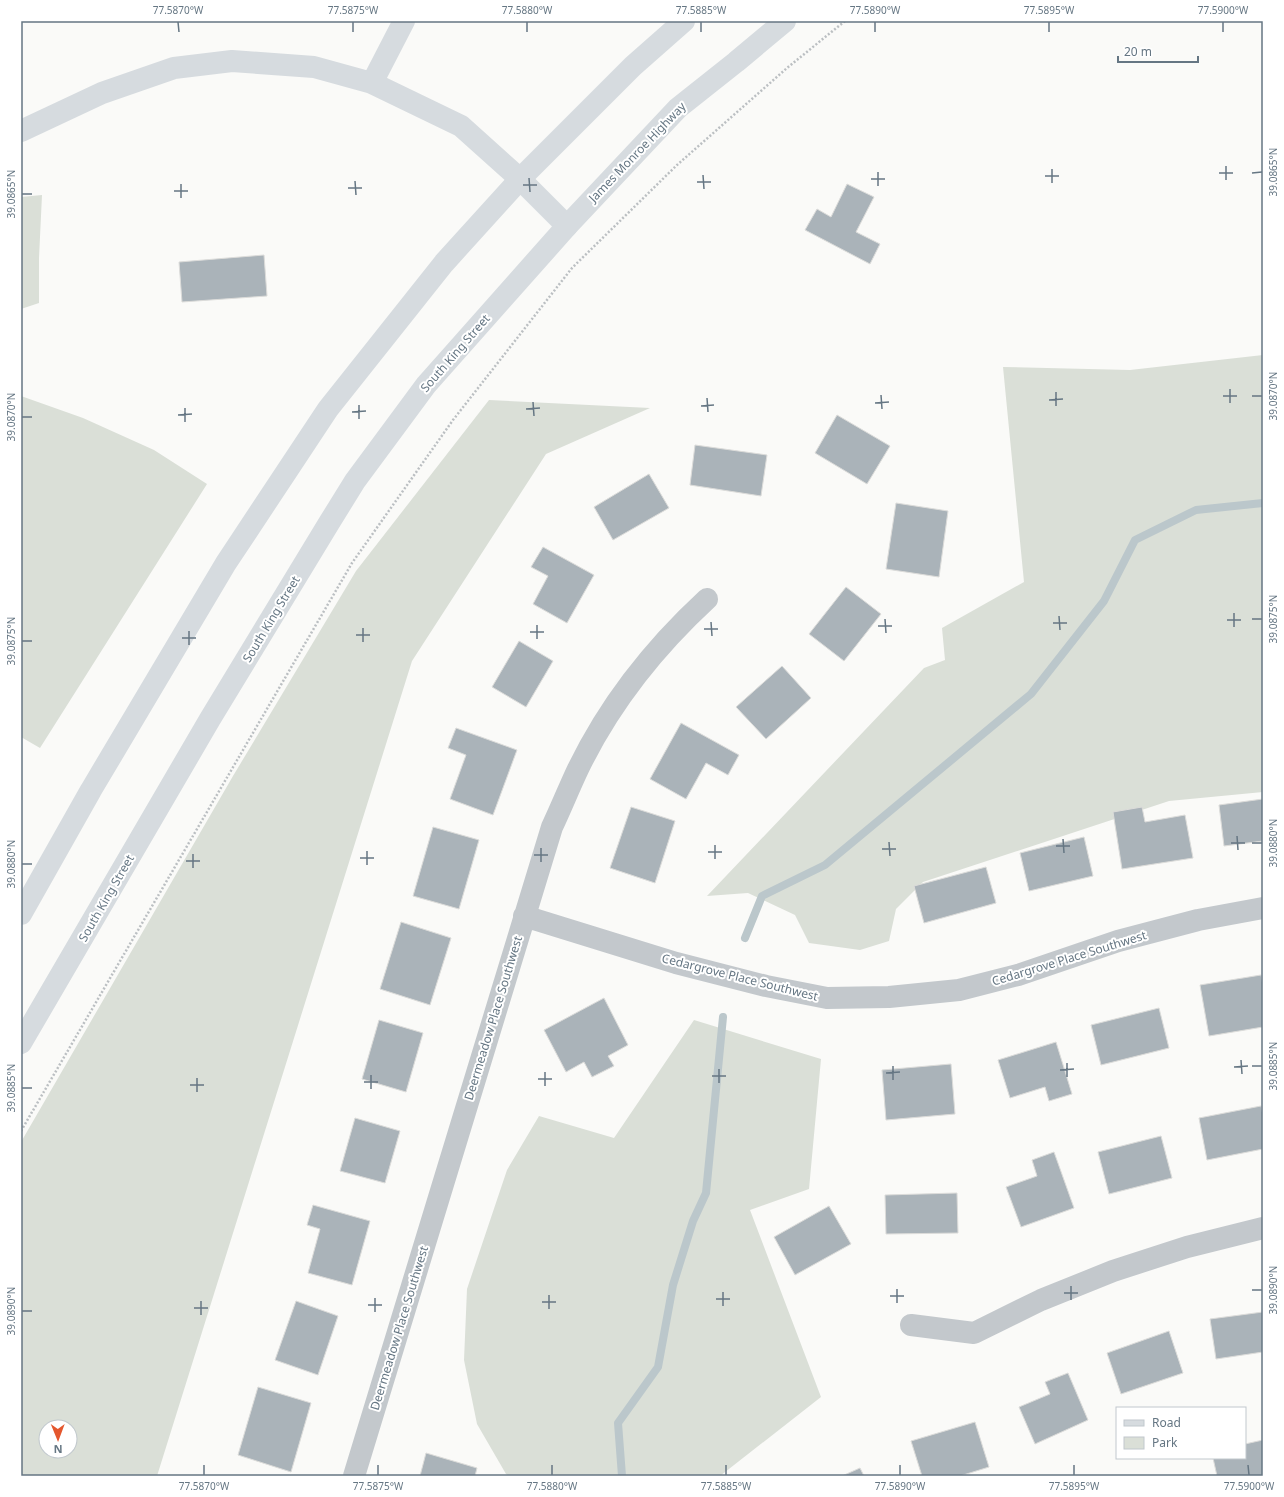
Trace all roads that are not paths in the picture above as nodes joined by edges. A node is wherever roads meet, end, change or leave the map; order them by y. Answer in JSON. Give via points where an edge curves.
{"nodes":[{"id":1,"x":404,"y":21,"type":"edge"},
{"id":2,"x":684,"y":21,"type":"edge"},
{"id":3,"x":785,"y":21,"type":"edge"},
{"id":4,"x":372,"y":83,"type":"junction"},
{"id":5,"x":21,"y":130,"type":"edge"},
{"id":6,"x":520,"y":179,"type":"junction"},
{"id":7,"x":567,"y":226,"type":"junction"},
{"id":8,"x":707,"y":599,"type":"dead end"},
{"id":9,"x":1263,"y":908,"type":"edge"},
{"id":10,"x":21,"y":914,"type":"edge"},
{"id":11,"x":524,"y":916,"type":"junction"},
{"id":12,"x":21,"y":1043,"type":"edge"},
{"id":13,"x":1263,"y":1228,"type":"edge"},
{"id":14,"x":911,"y":1325,"type":"dead end"},
{"id":15,"x":354,"y":1476,"type":"edge"}],
"edges":[{"from":1,"to":4,"type":"main road"},
{"from":2,"to":6,"type":"main road","via":[[633,66]]},
{"from":3,"to":7,"type":"main road","name":"James Monroe Highway","via":[[678,108]]},
{"from":4,"to":5,"type":"main road","via":[[314,67],[232,61],[174,68],[102,93]]},
{"from":4,"to":6,"type":"main road","via":[[461,126]]},
{"from":6,"to":7,"type":"main road"},
{"from":6,"to":10,"type":"main road","via":[[444,264],[328,409],[226,563],[91,790]]},
{"from":7,"to":12,"type":"main road","name":"South King Street","via":[[426,385],[355,481],[210,719]]},
{"from":8,"to":11,"type":"street","name":"Deermeadow Place Southwest","via":[[686,618],[644,665],[597,735],[578,768],[552,827]]},
{"from":9,"to":11,"type":"street","name":"Cedargrove Place Southwest","via":[[1191,922],[1118,941],[1018,975],[959,990],[889,997],[827,998],[766,986],[676,963]]},
{"from":11,"to":15,"type":"street","name":"Deermeadow Place Southwest"},
{"from":13,"to":14,"type":"street","via":[[1187,1247],[1113,1271],[1041,1300],[974,1333]]}]}
